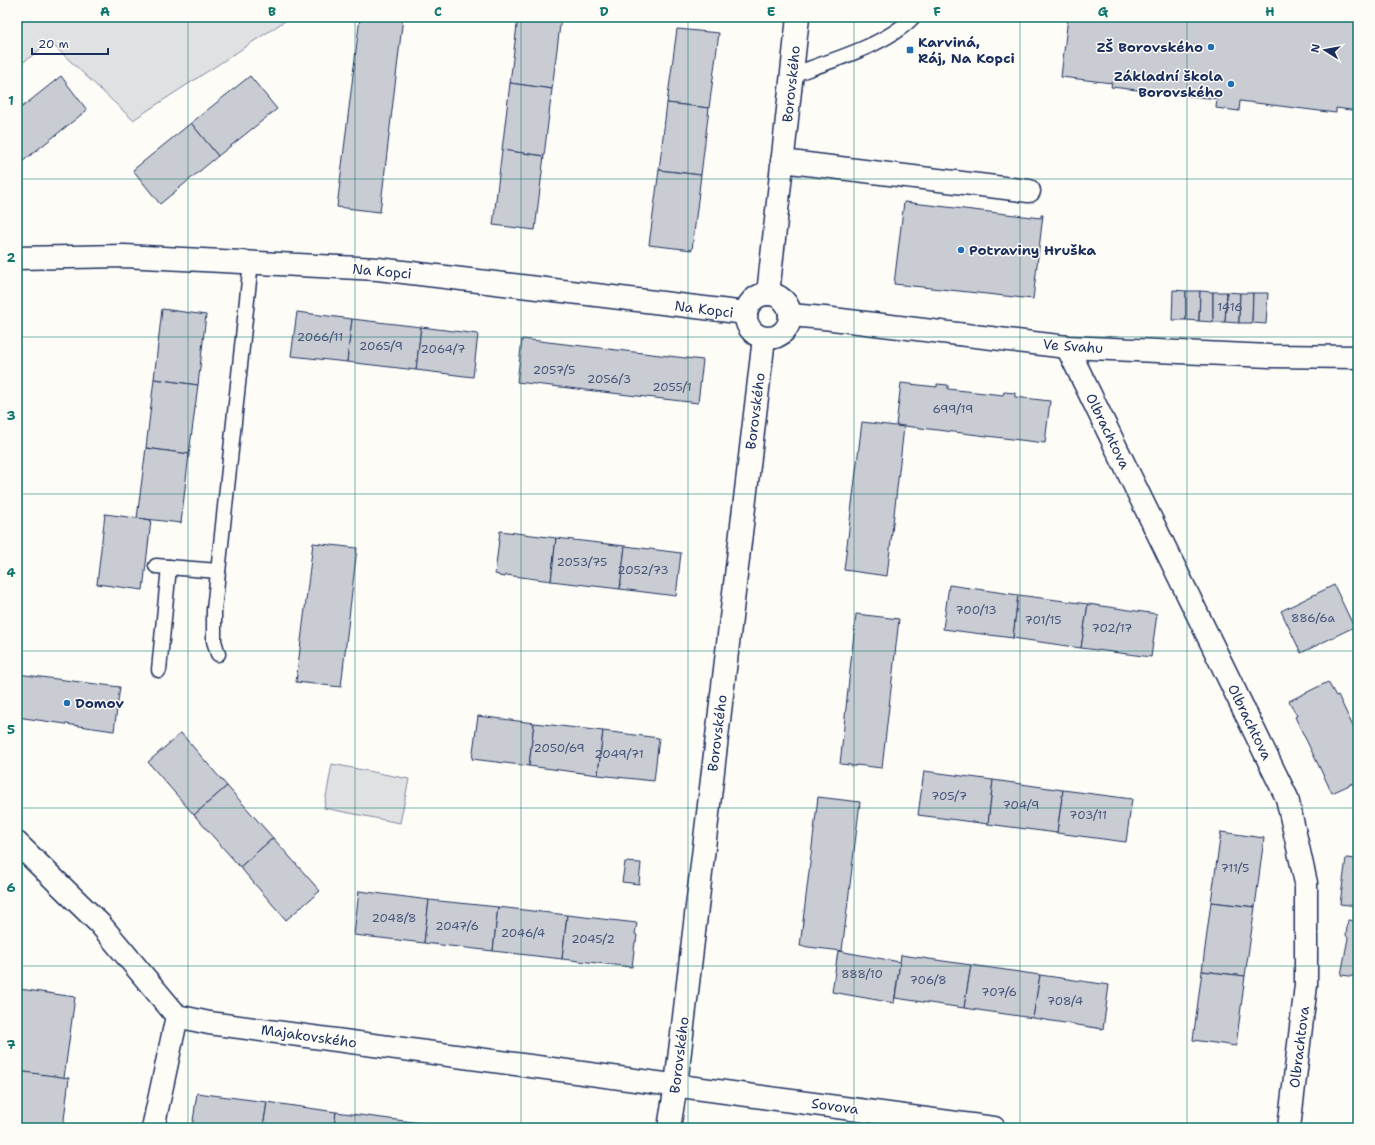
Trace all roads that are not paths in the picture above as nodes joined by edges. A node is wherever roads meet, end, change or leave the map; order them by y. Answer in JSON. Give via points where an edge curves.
{"nodes":[{"id":1,"x":798,"y":17,"type":"edge"},
{"id":2,"x":914,"y":17,"type":"edge"},
{"id":3,"x":791,"y":75,"type":"junction"},
{"id":4,"x":782,"y":161,"type":"junction"},
{"id":5,"x":1030,"y":191,"type":"dead end"},
{"id":6,"x":17,"y":258,"type":"edge"},
{"id":7,"x":251,"y":262,"type":"junction"},
{"id":8,"x":768,"y":294,"type":"junction"},
{"id":9,"x":746,"y":313,"type":"junction"},
{"id":10,"x":790,"y":315,"type":"junction"},
{"id":11,"x":764,"y":338,"type":"junction"},
{"id":12,"x":1067,"y":347,"type":"junction"},
{"id":13,"x":1358,"y":358,"type":"edge"},
{"id":14,"x":218,"y":571,"type":"junction"},
{"id":15,"x":218,"y":654,"type":"dead end"},
{"id":16,"x":159,"y":670,"type":"dead end"},
{"id":17,"x":17,"y":843,"type":"edge"},
{"id":18,"x":177,"y":1016,"type":"junction"},
{"id":19,"x":676,"y":1085,"type":"junction"},
{"id":20,"x":153,"y":1128,"type":"edge"},
{"id":21,"x":669,"y":1128,"type":"edge"},
{"id":22,"x":994,"y":1128,"type":"edge"},
{"id":23,"x":1289,"y":1128,"type":"edge"}],
"edges":[{"from":1,"to":3,"type":"street","name":"Borovského"},
{"from":2,"to":3,"type":"lane","via":[[906,25],[868,47]]},
{"from":3,"to":4,"type":"street","name":"Borovského"},
{"from":4,"to":5,"type":"street"},
{"from":4,"to":8,"type":"street","name":"Borovského"},
{"from":6,"to":7,"type":"street","name":"Na Kopci","via":[[124,256]]},
{"from":7,"to":9,"type":"street","name":"Na Kopci","via":[[378,269]]},
{"from":7,"to":14,"type":"lane"},
{"from":8,"to":9,"type":"street","via":[[753,299]]},
{"from":8,"to":10,"type":"street","via":[[780,296],[789,308]]},
{"from":9,"to":11,"type":"street","via":[[751,330]]},
{"from":10,"to":11,"type":"street","via":[[789,323],[780,334]]},
{"from":10,"to":12,"type":"street","name":"Ve Svahu"},
{"from":11,"to":19,"type":"street","name":"Borovského"},
{"from":12,"to":13,"type":"street","name":"Ve Svahu"},
{"from":12,"to":23,"type":"street","name":"Olbrachtova","via":[[1287,798],[1306,883],[1306,985]]},
{"from":14,"to":15,"type":"lane","via":[[214,641]]},
{"from":14,"to":16,"type":"lane","via":[[162,566]]},
{"from":17,"to":18,"type":"street","via":[[100,924]]},
{"from":18,"to":19,"type":"street","name":"Majakovského","via":[[209,1023]]},
{"from":18,"to":20,"type":"street"},
{"from":19,"to":21,"type":"street","name":"Borovského"},
{"from":19,"to":22,"type":"street","name":"Sovova"}]}
